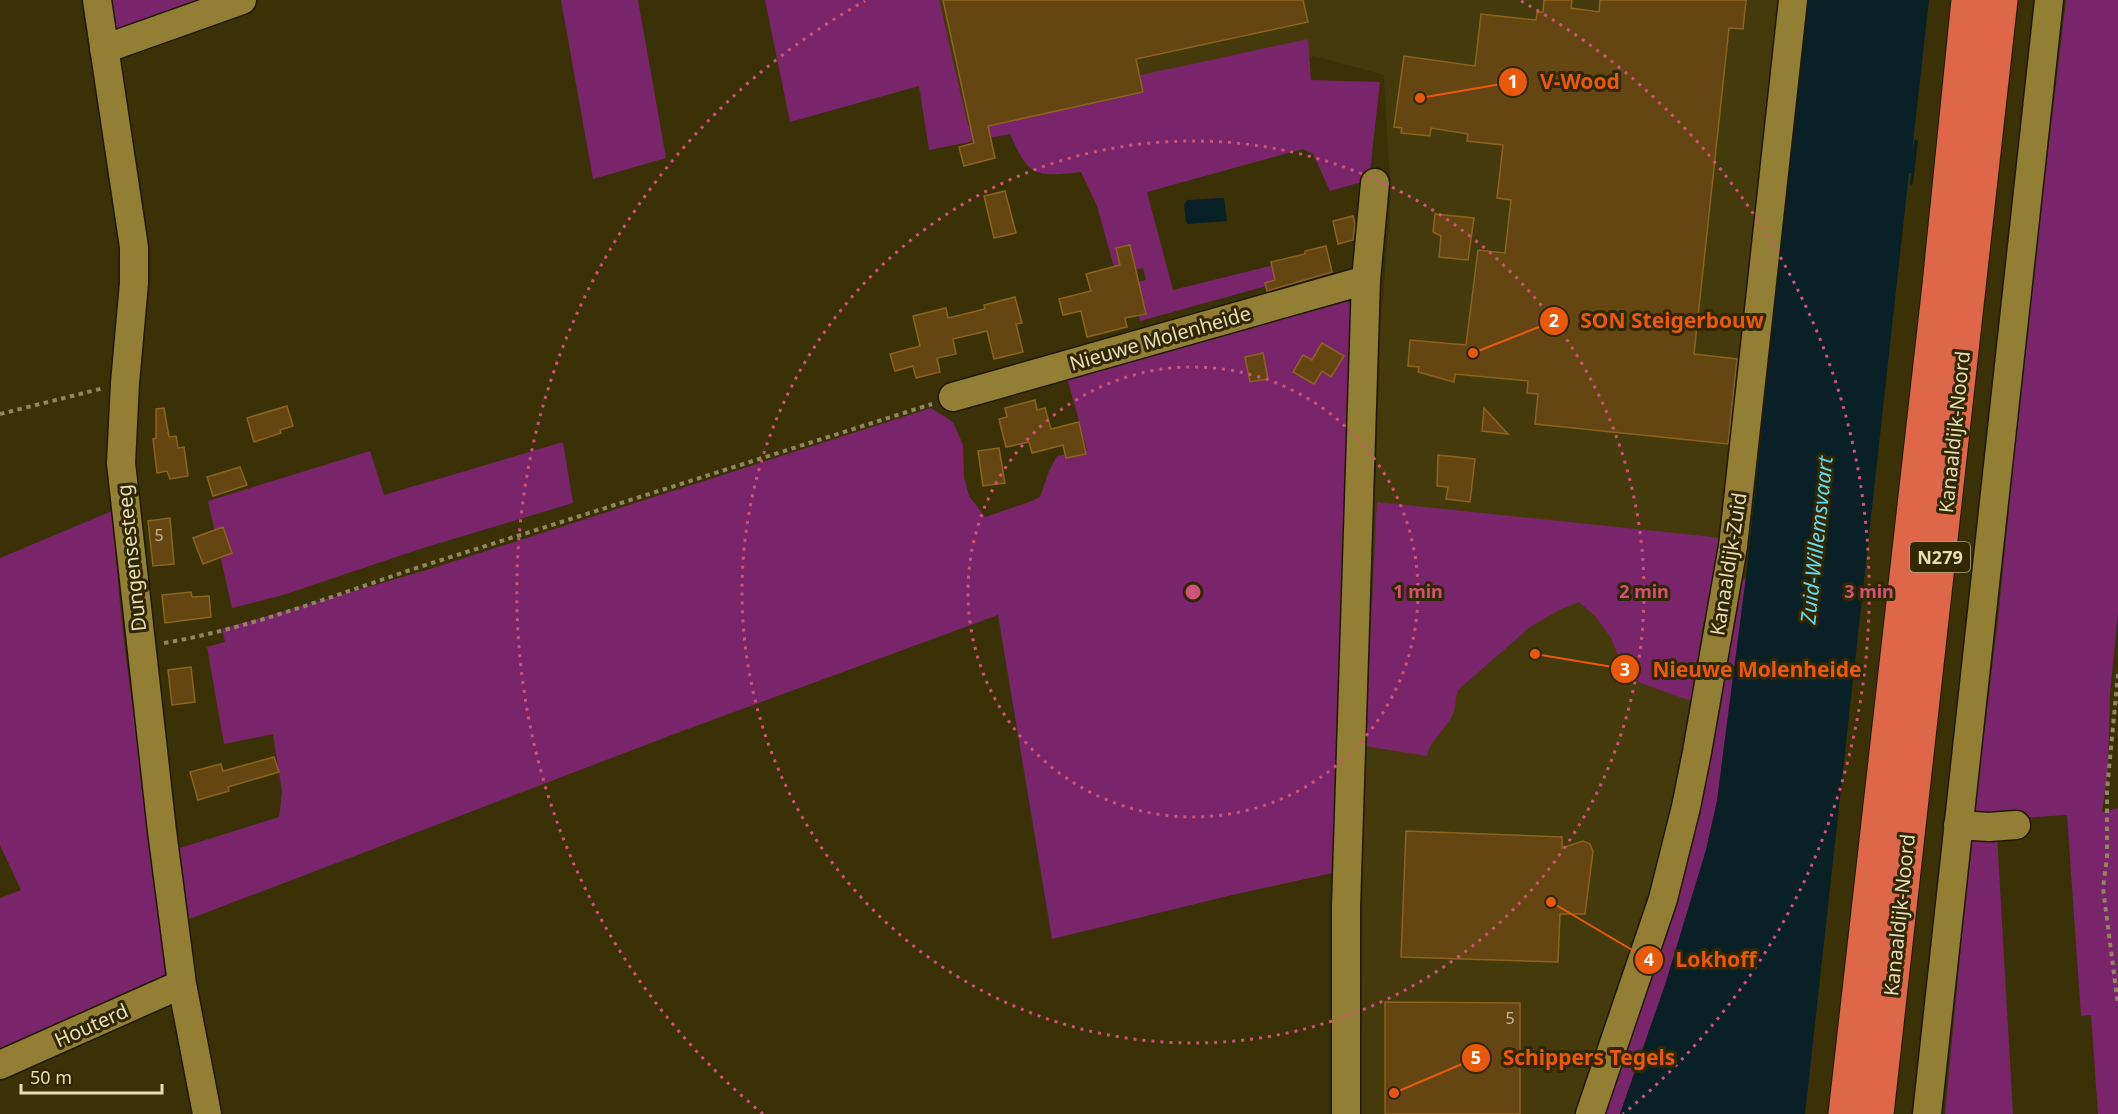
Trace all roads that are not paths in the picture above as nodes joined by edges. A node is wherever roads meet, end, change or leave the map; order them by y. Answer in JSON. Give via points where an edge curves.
{"nodes":[{"id":1,"x":96,"y":0,"type":"edge"},
{"id":2,"x":242,"y":0,"type":"edge"},
{"id":3,"x":1793,"y":0,"type":"edge"},
{"id":4,"x":1968,"y":0,"type":"edge"},
{"id":5,"x":2001,"y":0,"type":"edge"},
{"id":6,"x":2049,"y":0,"type":"edge"},
{"id":7,"x":104,"y":49,"type":"junction"},
{"id":8,"x":1375,"y":183,"type":"dead end"},
{"id":9,"x":1366,"y":280,"type":"junction"},
{"id":10,"x":953,"y":397,"type":"road end"},
{"id":11,"x":1958,"y":825,"type":"junction"},
{"id":12,"x":2016,"y":825,"type":"dead end"},
{"id":13,"x":182,"y":984,"type":"junction"},
{"id":14,"x":0,"y":1065,"type":"edge"},
{"id":15,"x":207,"y":1114,"type":"edge"},
{"id":16,"x":1346,"y":1114,"type":"edge"},
{"id":17,"x":1590,"y":1114,"type":"edge"},
{"id":18,"x":1845,"y":1114,"type":"edge"},
{"id":19,"x":1877,"y":1114,"type":"edge"},
{"id":20,"x":1927,"y":1114,"type":"edge"}],
"edges":[{"from":1,"to":7,"type":"street","name":"Dungensesteeg"},
{"from":2,"to":7,"type":"street"},
{"from":3,"to":17,"type":"street","name":"Kanaaldijk-Zuid","via":[[1733,546],[1697,752],[1663,899]]},
{"from":4,"to":18,"type":"highway","name":"Kanaaldijk-Noord","number":"N279"},
{"from":5,"to":19,"type":"highway","name":"Kanaaldijk-Noord","number":"N279"},
{"from":6,"to":11,"type":"street"},
{"from":7,"to":13,"type":"street","name":"Dungensesteeg","via":[[134,247],[120,463]]},
{"from":8,"to":9,"type":"street"},
{"from":9,"to":10,"type":"street","name":"Nieuwe Molenheide"},
{"from":9,"to":16,"type":"street","via":[[1346,907]]},
{"from":11,"to":12,"type":"street"},
{"from":11,"to":20,"type":"street"},
{"from":13,"to":14,"type":"street","name":"Houterd"},
{"from":13,"to":15,"type":"street","name":"Dungensesteeg"}]}
